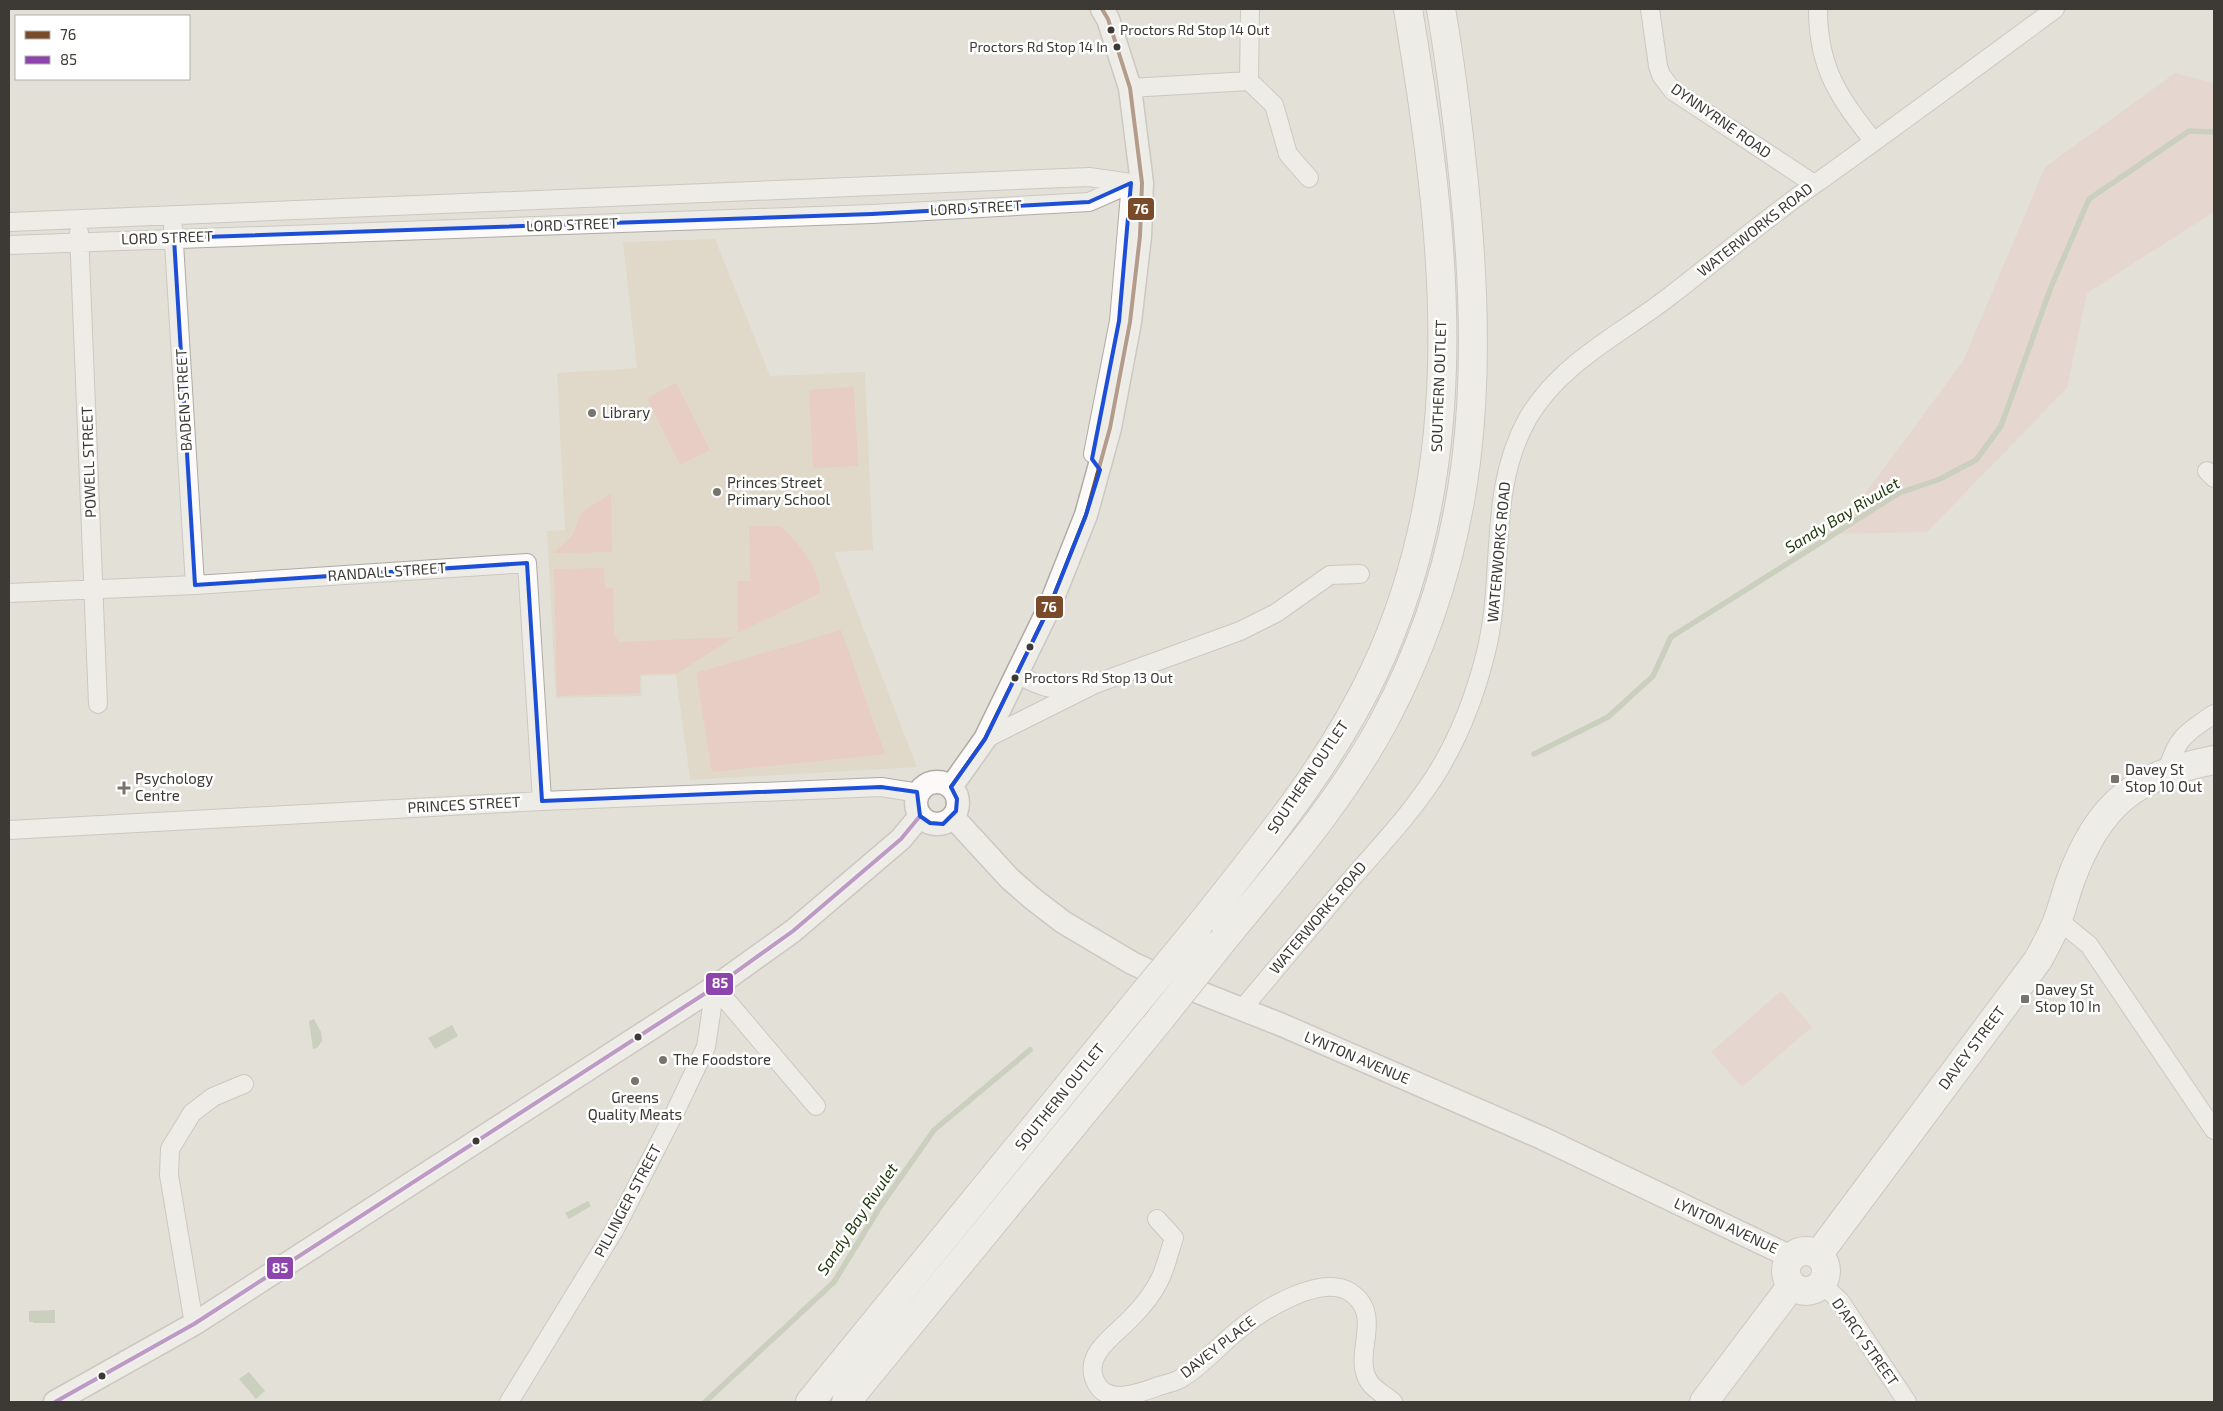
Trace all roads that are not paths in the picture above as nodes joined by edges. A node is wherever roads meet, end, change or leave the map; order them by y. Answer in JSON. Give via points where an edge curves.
{"nodes":[{"id":1,"x":1102,"y":9,"type":"edge"},
{"id":2,"x":1250,"y":9,"type":"edge"},
{"id":3,"x":1408,"y":9,"type":"edge"},
{"id":4,"x":1441,"y":9,"type":"edge"},
{"id":5,"x":1650,"y":9,"type":"edge"},
{"id":6,"x":1818,"y":9,"type":"edge"},
{"id":7,"x":2055,"y":9,"type":"edge"},
{"id":8,"x":1249,"y":80,"type":"junction"},
{"id":9,"x":1130,"y":88,"type":"junction"},
{"id":10,"x":1874,"y":142,"type":"junction"},
{"id":11,"x":1309,"y":178,"type":"dead end"},
{"id":12,"x":1136,"y":183,"type":"junction"},
{"id":13,"x":1814,"y":184,"type":"junction"},
{"id":14,"x":871,"y":186,"type":"junction"},
{"id":15,"x":172,"y":214,"type":"junction"},
{"id":16,"x":872,"y":214,"type":"junction"},
{"id":17,"x":79,"y":219,"type":"junction"},
{"id":18,"x":9,"y":222,"type":"edge"},
{"id":19,"x":174,"y":238,"type":"junction"},
{"id":20,"x":79,"y":242,"type":"junction"},
{"id":21,"x":9,"y":245,"type":"edge"},
{"id":22,"x":1360,"y":574,"type":"dead end"},
{"id":23,"x":195,"y":585,"type":"junction"},
{"id":24,"x":94,"y":590,"type":"junction"},
{"id":25,"x":9,"y":593,"type":"edge"},
{"id":26,"x":1018,"y":674,"type":"junction"},
{"id":27,"x":1095,"y":684,"type":"junction"},
{"id":28,"x":98,"y":704,"type":"dead end"},
{"id":29,"x":2214,"y":714,"type":"edge"},
{"id":30,"x":986,"y":739,"type":"junction"},
{"id":31,"x":2214,"y":760,"type":"edge"},
{"id":32,"x":2167,"y":772,"type":"junction"},
{"id":33,"x":950,"y":787,"type":"junction"},
{"id":34,"x":918,"y":793,"type":"junction"},
{"id":35,"x":542,"y":801,"type":"junction"},
{"id":36,"x":920,"y":816,"type":"junction"},
{"id":37,"x":953,"y":817,"type":"junction"},
{"id":38,"x":9,"y":830,"type":"edge"},
{"id":39,"x":2058,"y":920,"type":"junction"},
{"id":40,"x":715,"y":987,"type":"junction"},
{"id":41,"x":1242,"y":1009,"type":"junction"},
{"id":42,"x":244,"y":1084,"type":"dead end"},
{"id":43,"x":816,"y":1106,"type":"dead end"},
{"id":44,"x":2214,"y":1130,"type":"edge"},
{"id":45,"x":1157,"y":1219,"type":"dead end"},
{"id":46,"x":1818,"y":1255,"type":"junction"},
{"id":47,"x":1791,"y":1257,"type":"junction"},
{"id":48,"x":1821,"y":1283,"type":"junction"},
{"id":49,"x":1792,"y":1285,"type":"junction"},
{"id":50,"x":194,"y":1324,"type":"junction"},
{"id":51,"x":55,"y":1402,"type":"edge"},
{"id":52,"x":509,"y":1402,"type":"edge"},
{"id":53,"x":810,"y":1402,"type":"edge"},
{"id":54,"x":846,"y":1402,"type":"edge"},
{"id":55,"x":1393,"y":1402,"type":"edge"},
{"id":56,"x":1704,"y":1402,"type":"edge"},
{"id":57,"x":1907,"y":1402,"type":"edge"}],
"edges":[{"from":1,"to":9,"type":"street"},
{"from":2,"to":8,"type":"street"},
{"from":3,"to":53,"type":"main road","name":"SOUTHERN OUTLET","bridge":true,"via":[[1432,173],[1442,309],[1441,412],[1427,513],[1403,602],[1373,674],[1298,798],[1196,929]]},
{"from":4,"to":54,"type":"main road","name":"SOUTHERN OUTLET","bridge":true,"via":[[1465,192],[1474,327],[1471,430],[1462,497],[1427,629],[1383,722],[1349,780],[1323,816]]},
{"from":5,"to":13,"type":"street","name":"DYNNYRNE ROAD","via":[[1658,66],[1673,91]]},
{"from":6,"to":10,"type":"street","via":[[1821,45],[1830,75],[1847,107]]},
{"from":7,"to":10,"type":"street","name":"WATERWORKS ROAD"},
{"from":8,"to":9,"type":"street"},
{"from":8,"to":11,"type":"street","via":[[1274,106],[1288,154]]},
{"from":9,"to":12,"type":"street"},
{"from":10,"to":13,"type":"street","name":"WATERWORKS ROAD"},
{"from":12,"to":14,"type":"street","name":"LORD STREET","via":[[1089,177]]},
{"from":12,"to":16,"type":"street","name":"LORD STREET","via":[[1089,202]]},
{"from":12,"to":26,"type":"street","via":[[1140,236],[1130,322],[1100,470],[1068,563]]},
{"from":13,"to":41,"type":"street","name":"WATERWORKS ROAD","via":[[1666,299],[1577,361],[1545,394],[1529,417],[1506,475],[1491,634],[1472,699],[1453,744],[1421,797]]},
{"from":14,"to":15,"type":"street","name":"LORD STREET"},
{"from":14,"to":16,"type":"street"},
{"from":15,"to":17,"type":"street","name":"LORD STREET"},
{"from":15,"to":19,"type":"street","name":"BADEN STREET"},
{"from":16,"to":19,"type":"street","name":"LORD STREET"},
{"from":17,"to":18,"type":"street","name":"LORD STREET"},
{"from":17,"to":20,"type":"street","name":"POWELL STREET"},
{"from":19,"to":20,"type":"street","name":"LORD STREET"},
{"from":19,"to":23,"type":"street","name":"BADEN STREET"},
{"from":20,"to":21,"type":"street","name":"LORD STREET"},
{"from":20,"to":24,"type":"street","name":"POWELL STREET"},
{"from":22,"to":27,"type":"street","via":[[1330,575],[1276,613],[1240,631]]},
{"from":23,"to":24,"type":"street","name":"RANDALL STREET"},
{"from":23,"to":35,"type":"street","name":"RANDALL STREET","via":[[527,563]]},
{"from":24,"to":25,"type":"street","name":"RANDALL STREET"},
{"from":24,"to":28,"type":"street","name":"POWELL STREET"},
{"from":26,"to":27,"type":"street","via":[[1053,690]]},
{"from":26,"to":30,"type":"street"},
{"from":27,"to":30,"type":"street"},
{"from":29,"to":32,"type":"street","via":[[2178,742]]},
{"from":30,"to":33,"type":"street"},
{"from":31,"to":32,"type":"main road","name":"DAVEY STREET"},
{"from":32,"to":39,"type":"main road","name":"DAVEY STREET","via":[[2134,788],[2102,818],[2081,852]]},
{"from":33,"to":34,"type":"street","via":[[933,782]]},
{"from":33,"to":37,"type":"street","via":[[958,799]]},
{"from":34,"to":35,"type":"street","name":"PRINCES STREET","via":[[881,787]]},
{"from":34,"to":36,"type":"street","via":[[916,805]]},
{"from":35,"to":38,"type":"street","name":"PRINCES STREET"},
{"from":36,"to":37,"type":"street","via":[[930,824],[942,824]]},
{"from":36,"to":40,"type":"street","via":[[901,839],[793,932]]},
{"from":37,"to":41,"type":"street","name":"LYNTON AVENUE","via":[[1010,879],[1063,922],[1132,963]]},
{"from":39,"to":44,"type":"street","via":[[2089,945]]},
{"from":39,"to":46,"type":"main road","name":"DAVEY STREET","via":[[2026,976]]},
{"from":40,"to":43,"type":"street"},
{"from":40,"to":50,"type":"street"},
{"from":40,"to":52,"type":"street","name":"PILLINGER STREET","via":[[706,1047],[677,1108],[615,1229]]},
{"from":41,"to":47,"type":"street","name":"LYNTON AVENUE","via":[[1542,1138]]},
{"from":42,"to":50,"type":"street","via":[[213,1097],[192,1113],[170,1149],[169,1175]]},
{"from":45,"to":55,"type":"street","name":"DAVEY PLACE","via":[[1174,1238],[1159,1281],[1133,1316],[1096,1355],[1093,1376],[1098,1388],[1108,1395],[1122,1397],[1180,1379],[1262,1313],[1304,1291],[1330,1286],[1349,1292],[1363,1304],[1368,1321],[1364,1364],[1370,1383]]},
{"from":46,"to":47,"type":"main road","via":[[1802,1251]]},
{"from":46,"to":48,"type":"main road","via":[[1825,1266]]},
{"from":47,"to":49,"type":"main road","via":[[1786,1274]]},
{"from":48,"to":49,"type":"main road","via":[[1810,1290]]},
{"from":48,"to":57,"type":"street","name":"D'ARCY STREET","via":[[1840,1301]]},
{"from":49,"to":56,"type":"main road"},
{"from":50,"to":51,"type":"street"}]}
